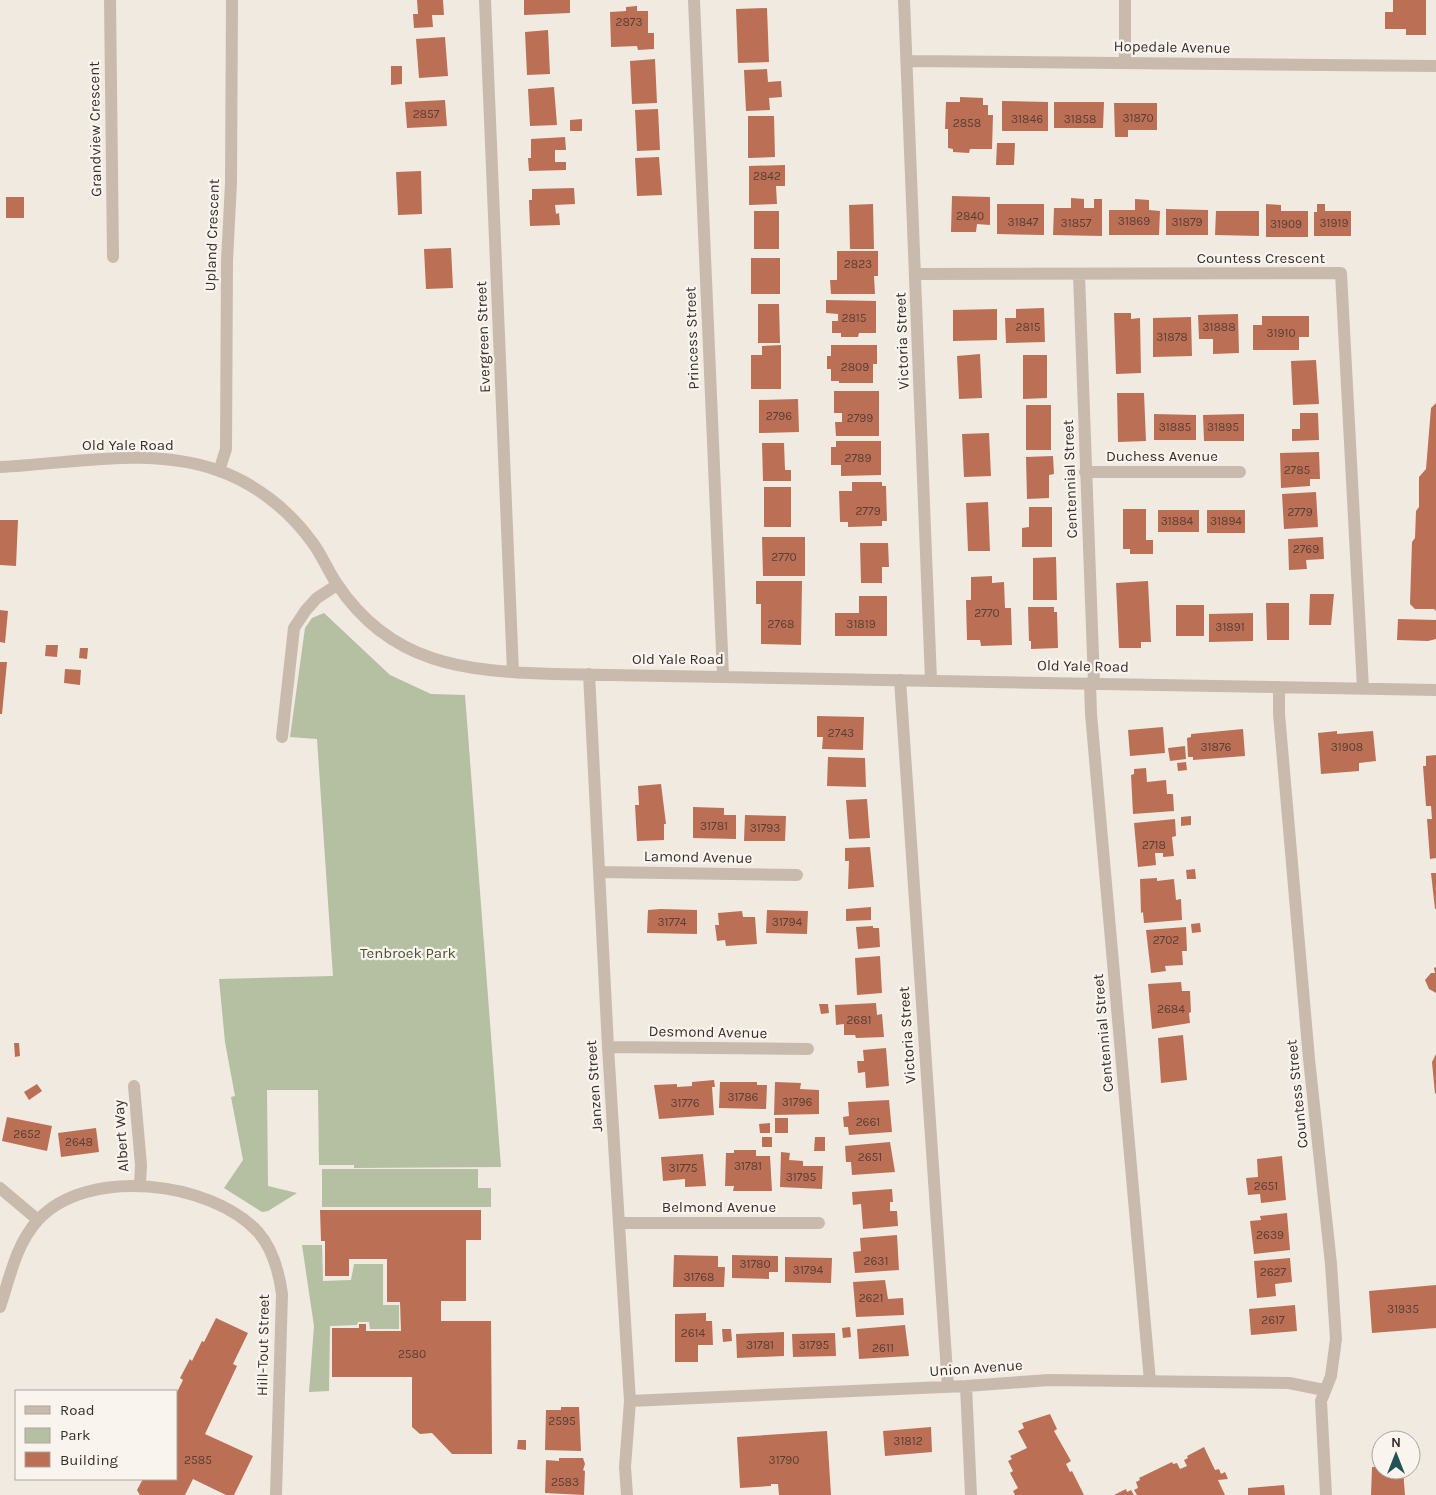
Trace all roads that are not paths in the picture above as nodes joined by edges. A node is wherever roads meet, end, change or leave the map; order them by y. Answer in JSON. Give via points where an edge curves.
{"nodes":[{"id":1,"x":110,"y":0,"type":"edge"},
{"id":2,"x":232,"y":0,"type":"edge"},
{"id":3,"x":485,"y":0,"type":"edge"},
{"id":4,"x":694,"y":0,"type":"edge"},
{"id":5,"x":904,"y":0,"type":"edge"},
{"id":6,"x":1125,"y":0,"type":"edge"},
{"id":7,"x":908,"y":61,"type":"junction"},
{"id":8,"x":1125,"y":62,"type":"junction"},
{"id":9,"x":1436,"y":66,"type":"edge"},
{"id":10,"x":112,"y":257,"type":"dead end"},
{"id":11,"x":916,"y":274,"type":"junction"},
{"id":12,"x":1079,"y":274,"type":"junction"},
{"id":13,"x":0,"y":467,"type":"edge"},
{"id":14,"x":219,"y":470,"type":"junction"},
{"id":15,"x":1085,"y":472,"type":"junction"},
{"id":16,"x":1240,"y":472,"type":"dead end"},
{"id":17,"x":337,"y":585,"type":"junction"},
{"id":18,"x":513,"y":672,"type":"junction"},
{"id":19,"x":589,"y":674,"type":"junction"},
{"id":20,"x":723,"y":675,"type":"junction"},
{"id":21,"x":900,"y":680,"type":"junction"},
{"id":22,"x":931,"y":680,"type":"junction"},
{"id":23,"x":1092,"y":683,"type":"junction"},
{"id":24,"x":1279,"y":686,"type":"junction"},
{"id":25,"x":1363,"y":688,"type":"junction"},
{"id":26,"x":1436,"y":690,"type":"edge"},
{"id":27,"x":282,"y":738,"type":"dead end"},
{"id":28,"x":599,"y":872,"type":"junction"},
{"id":29,"x":797,"y":875,"type":"dead end"},
{"id":30,"x":608,"y":1047,"type":"junction"},
{"id":31,"x":808,"y":1049,"type":"dead end"},
{"id":32,"x":134,"y":1086,"type":"dead end"},
{"id":33,"x":140,"y":1185,"type":"junction"},
{"id":34,"x":0,"y":1188,"type":"edge"},
{"id":35,"x":38,"y":1220,"type":"junction"},
{"id":36,"x":619,"y":1223,"type":"junction"},
{"id":37,"x":819,"y":1223,"type":"dead end"},
{"id":38,"x":0,"y":1307,"type":"edge"},
{"id":39,"x":1150,"y":1381,"type":"junction"},
{"id":40,"x":966,"y":1386,"type":"junction"},
{"id":41,"x":948,"y":1387,"type":"junction"},
{"id":42,"x":1324,"y":1390,"type":"junction"},
{"id":43,"x":630,"y":1401,"type":"junction"},
{"id":44,"x":276,"y":1495,"type":"edge"},
{"id":45,"x":627,"y":1495,"type":"edge"},
{"id":46,"x":971,"y":1495,"type":"edge"},
{"id":47,"x":1326,"y":1495,"type":"edge"}],
"edges":[{"from":1,"to":10,"type":"street","name":"Grandview Crescent"},
{"from":2,"to":14,"type":"street","name":"Upland Crescent","via":[[226,449]]},
{"from":3,"to":18,"type":"street","name":"Evergreen Street"},
{"from":4,"to":20,"type":"street","name":"Princess Street"},
{"from":5,"to":7,"type":"street","name":"Victoria Street"},
{"from":6,"to":8,"type":"street"},
{"from":7,"to":8,"type":"street","name":"Hopedale Avenue"},
{"from":7,"to":11,"type":"street","name":"Victoria Street"},
{"from":8,"to":9,"type":"street","name":"Hopedale Avenue"},
{"from":11,"to":12,"type":"street","name":"Countess Crescent"},
{"from":11,"to":22,"type":"street","name":"Victoria Street"},
{"from":12,"to":15,"type":"street","name":"Centennial Street"},
{"from":12,"to":25,"type":"street","name":"Countess Crescent","via":[[1341,273]]},
{"from":13,"to":14,"type":"street","name":"Old Yale Road","via":[[146,458]]},
{"from":14,"to":17,"type":"street","name":"Old Yale Road","via":[[246,484],[288,514],[313,544]]},
{"from":15,"to":16,"type":"street","name":"Duchess Avenue"},
{"from":15,"to":23,"type":"street","name":"Centennial Street"},
{"from":17,"to":18,"type":"street","name":"Old Yale Road","via":[[369,621],[405,647],[449,664],[489,672]]},
{"from":17,"to":27,"type":"street","via":[[316,598],[294,628]]},
{"from":18,"to":19,"type":"street","name":"Old Yale Road"},
{"from":19,"to":20,"type":"street","name":"Old Yale Road"},
{"from":19,"to":28,"type":"street","name":"Janzen Street"},
{"from":20,"to":21,"type":"street","name":"Old Yale Road"},
{"from":21,"to":22,"type":"street","name":"Old Yale Road"},
{"from":21,"to":41,"type":"street","name":"Victoria Street"},
{"from":22,"to":23,"type":"street","name":"Old Yale Road"},
{"from":23,"to":24,"type":"street","name":"Old Yale Road"},
{"from":23,"to":39,"type":"street","name":"Centennial Street","via":[[1091,714]]},
{"from":24,"to":25,"type":"street","name":"Old Yale Road"},
{"from":24,"to":42,"type":"street","name":"Countess Street","via":[[1299,952],[1336,1339],[1331,1376]]},
{"from":25,"to":26,"type":"street","name":"Old Yale Road"},
{"from":28,"to":29,"type":"street","name":"Lamond Avenue"},
{"from":28,"to":30,"type":"street","name":"Janzen Street"},
{"from":30,"to":31,"type":"street","name":"Desmond Avenue"},
{"from":30,"to":36,"type":"street","name":"Janzen Street"},
{"from":32,"to":33,"type":"street","name":"Albert Way"},
{"from":33,"to":35,"type":"street","name":"Hill-Tout Street","via":[[86,1192],[61,1202]]},
{"from":33,"to":44,"type":"street","name":"Hill-Tout Street","via":[[206,1199],[235,1212],[259,1232],[278,1267],[282,1294]]},
{"from":34,"to":35,"type":"street"},
{"from":35,"to":38,"type":"street","name":"Hill-Tout Street","via":[[20,1244]]},
{"from":36,"to":37,"type":"street","name":"Belmond Avenue"},
{"from":36,"to":43,"type":"street","name":"Janzen Street"},
{"from":39,"to":40,"type":"street","name":"Union Avenue","via":[[1049,1380]]},
{"from":39,"to":42,"type":"street","name":"Union Avenue","via":[[1289,1384]]},
{"from":40,"to":41,"type":"street","name":"Union Avenue"},
{"from":40,"to":46,"type":"street"},
{"from":41,"to":43,"type":"street","name":"Union Avenue"},
{"from":42,"to":47,"type":"street","name":"Countess Street","via":[[1321,1402]]},
{"from":43,"to":45,"type":"street","name":"Janzen Street","via":[[625,1467]]}]}
